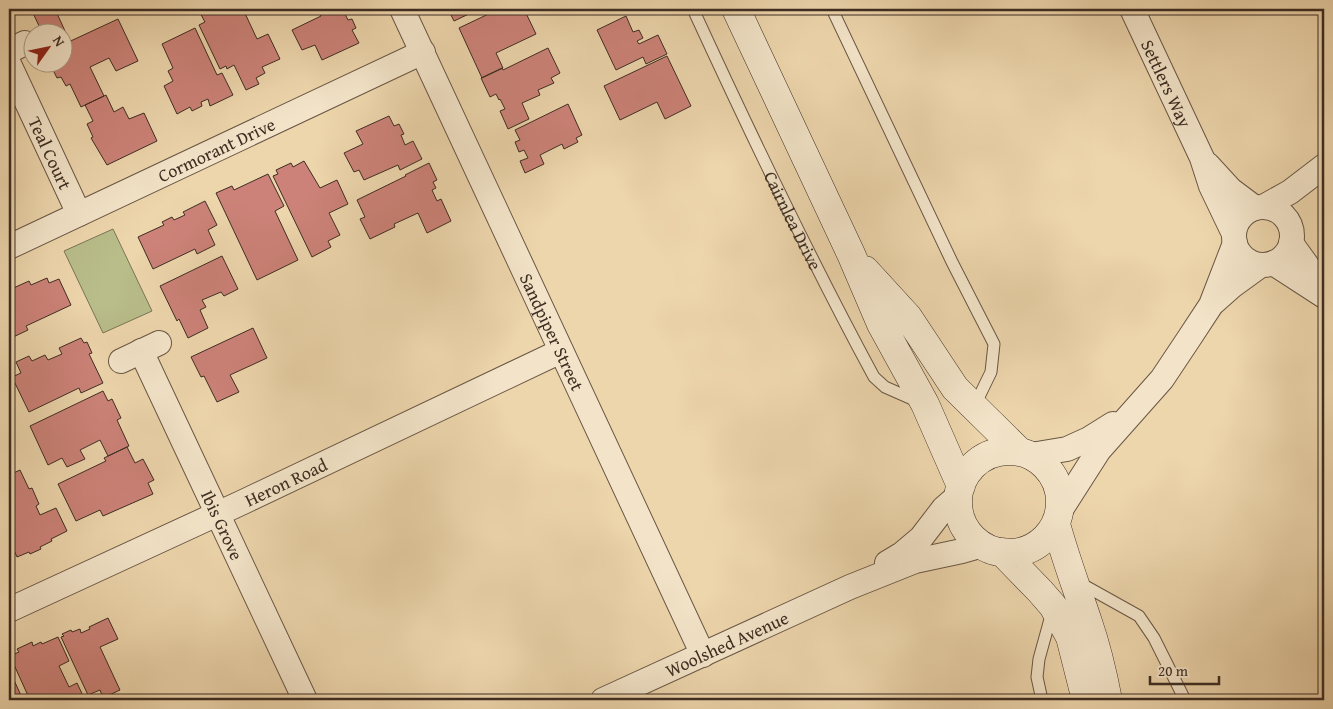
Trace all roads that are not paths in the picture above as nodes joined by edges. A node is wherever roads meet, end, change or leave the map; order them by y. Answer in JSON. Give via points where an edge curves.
{"nodes":[{"id":1,"x":402,"y":9,"type":"edge"},
{"id":2,"x":693,"y":9,"type":"edge"},
{"id":3,"x":736,"y":9,"type":"edge"},
{"id":4,"x":832,"y":9,"type":"edge"},
{"id":5,"x":1132,"y":9,"type":"edge"},
{"id":6,"x":423,"y":52,"type":"junction"},
{"id":7,"x":9,"y":64,"type":"edge"},
{"id":8,"x":1202,"y":158,"type":"junction"},
{"id":9,"x":1324,"y":166,"type":"edge"},
{"id":10,"x":1259,"y":207,"type":"junction"},
{"id":11,"x":79,"y":214,"type":"junction"},
{"id":12,"x":1291,"y":236,"type":"junction"},
{"id":13,"x":1234,"y":239,"type":"junction"},
{"id":14,"x":9,"y":247,"type":"edge"},
{"id":15,"x":851,"y":254,"type":"junction"},
{"id":16,"x":1267,"y":264,"type":"junction"},
{"id":17,"x":1324,"y":289,"type":"edge"},
{"id":18,"x":1324,"y":296,"type":"edge"},
{"id":19,"x":1211,"y":305,"type":"junction"},
{"id":20,"x":140,"y":351,"type":"dead end"},
{"id":21,"x":561,"y":351,"type":"junction"},
{"id":22,"x":925,"y":404,"type":"junction"},
{"id":23,"x":974,"y":407,"type":"junction"},
{"id":24,"x":1129,"y":414,"type":"junction"},
{"id":25,"x":1025,"y":453,"type":"junction"},
{"id":26,"x":960,"y":490,"type":"junction"},
{"id":27,"x":218,"y":514,"type":"junction"},
{"id":28,"x":1058,"y":517,"type":"junction"},
{"id":29,"x":992,"y":549,"type":"junction"},
{"id":30,"x":1072,"y":578,"type":"junction"},
{"id":31,"x":850,"y":586,"type":"junction"},
{"id":32,"x":1053,"y":606,"type":"junction"},
{"id":33,"x":9,"y":610,"type":"edge"},
{"id":34,"x":703,"y":655,"type":"junction"},
{"id":35,"x":305,"y":700,"type":"edge"},
{"id":36,"x":603,"y":700,"type":"edge"},
{"id":37,"x":1042,"y":700,"type":"edge"},
{"id":38,"x":1086,"y":700,"type":"edge"},
{"id":39,"x":1108,"y":700,"type":"edge"},
{"id":40,"x":1185,"y":700,"type":"edge"}],
"edges":[{"from":1,"to":6,"type":"street","name":"Sandpiper Street"},
{"from":2,"to":22,"type":"lane","name":"Cairnlea Drive","via":[[824,285],[874,377],[885,388]]},
{"from":3,"to":15,"type":"street"},
{"from":4,"to":23,"type":"lane","via":[[994,344],[991,372]]},
{"from":5,"to":8,"type":"street","name":"Settlers Way"},
{"from":6,"to":11,"type":"street","name":"Cormorant Drive"},
{"from":6,"to":21,"type":"street","name":"Sandpiper Street"},
{"from":7,"to":11,"type":"street","name":"Teal Court"},
{"from":8,"to":10,"type":"street","name":"Settlers Way","via":[[1232,190]]},
{"from":8,"to":13,"type":"street","name":"Settlers Way"},
{"from":9,"to":10,"type":"street","via":[[1290,192]]},
{"from":9,"to":12,"type":"street","via":[[1301,201]]},
{"from":10,"to":12,"type":"street","via":[[1273,208],[1281,213],[1287,220]]},
{"from":10,"to":13,"type":"street","via":[[1240,218]]},
{"from":11,"to":14,"type":"street","name":"Cormorant Drive"},
{"from":12,"to":16,"type":"street","via":[[1287,252],[1281,259]]},
{"from":12,"to":17,"type":"street"},
{"from":13,"to":16,"type":"street","via":[[1238,252],[1244,258],[1252,263]]},
{"from":13,"to":19,"type":"street"},
{"from":15,"to":22,"type":"street","via":[[881,324]]},
{"from":15,"to":23,"type":"street","via":[[908,317],[955,388]]},
{"from":16,"to":18,"type":"street"},
{"from":16,"to":19,"type":"street","via":[[1232,286]]},
{"from":19,"to":24,"type":"street","via":[[1162,379]]},
{"from":20,"to":27,"type":"street","name":"Ibis Grove"},
{"from":21,"to":27,"type":"street","name":"Heron Road"},
{"from":21,"to":34,"type":"street","name":"Sandpiper Street"},
{"from":22,"to":26,"type":"street"},
{"from":23,"to":25,"type":"street"},
{"from":24,"to":25,"type":"street","via":[[1068,449]]},
{"from":24,"to":28,"type":"street","via":[[1099,450]]},
{"from":25,"to":26,"type":"street","via":[[1004,451],[990,454],[967,472]]},
{"from":25,"to":28,"type":"street","via":[[1045,465],[1055,478],[1060,494]]},
{"from":26,"to":29,"type":"street","via":[[959,509],[963,524],[971,536]]},
{"from":26,"to":31,"type":"street","name":"Woolshed Avenue","via":[[921,538],[902,554]]},
{"from":27,"to":33,"type":"street","name":"Heron Road"},
{"from":27,"to":35,"type":"street","name":"Ibis Grove"},
{"from":28,"to":29,"type":"street","via":[[1047,537],[1034,547],[1019,552]]},
{"from":28,"to":30,"type":"street"},
{"from":29,"to":31,"type":"street","name":"Woolshed Avenue","via":[[915,561]]},
{"from":29,"to":32,"type":"street"},
{"from":30,"to":39,"type":"street","via":[[1089,623]]},
{"from":30,"to":40,"type":"lane","via":[[1139,616],[1154,638]]},
{"from":31,"to":34,"type":"street","name":"Woolshed Avenue"},
{"from":32,"to":37,"type":"lane","via":[[1037,677]]},
{"from":32,"to":38,"type":"street","via":[[1070,637]]},
{"from":34,"to":36,"type":"street","name":"Woolshed Avenue"}]}
